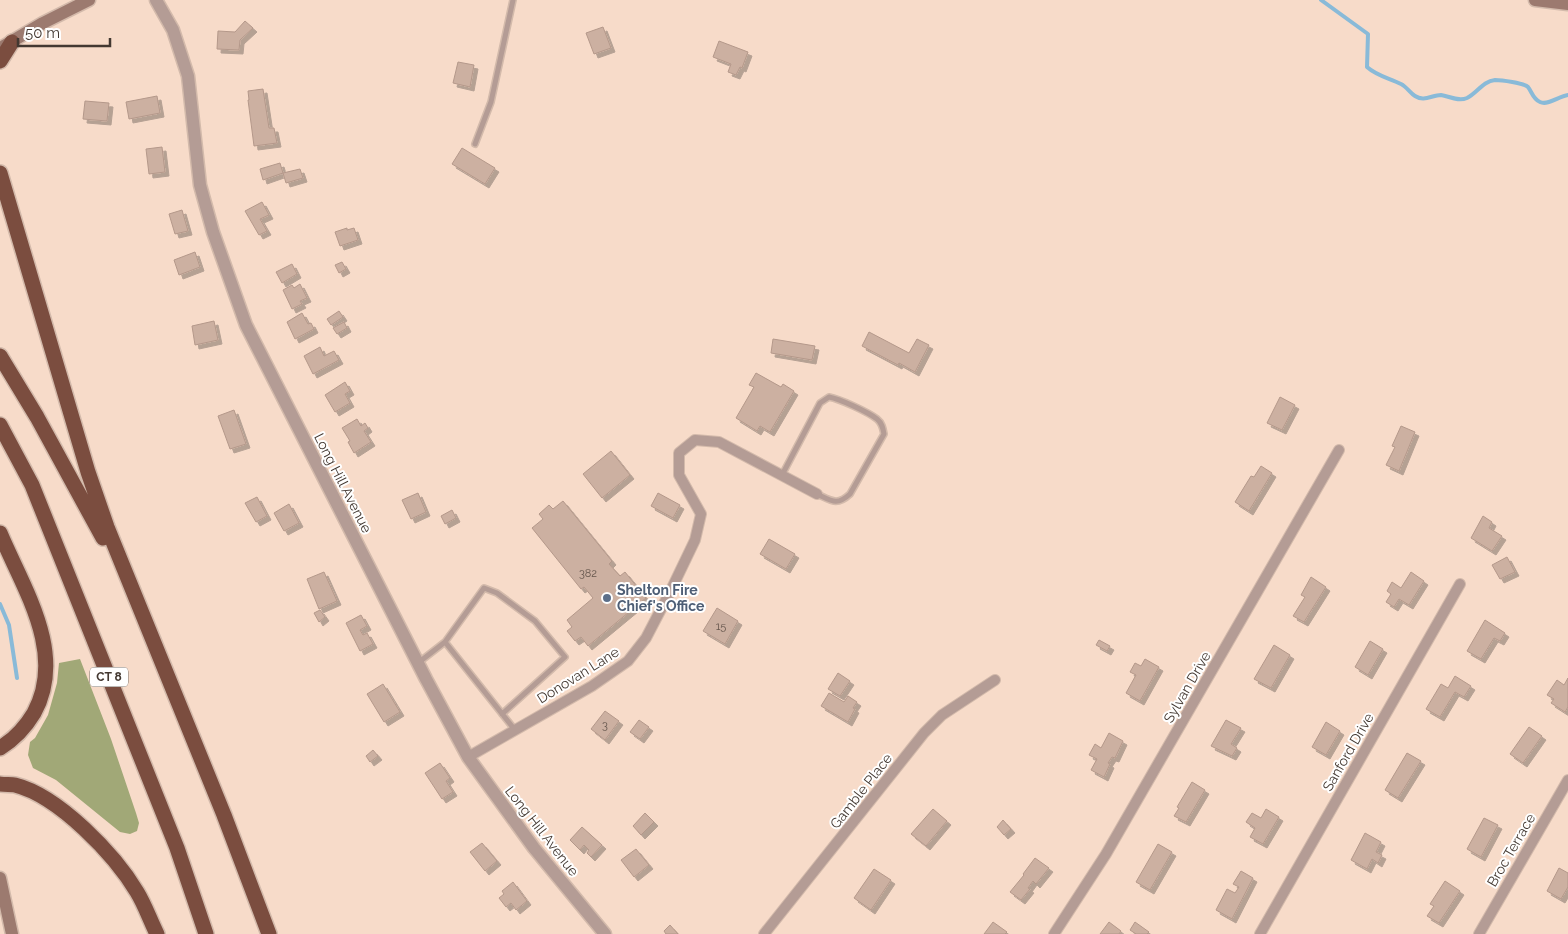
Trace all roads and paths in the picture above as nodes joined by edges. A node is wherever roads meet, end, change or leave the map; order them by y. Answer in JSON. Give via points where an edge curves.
{"nodes":[{"id":1,"x":89,"y":0,"type":"edge"},
{"id":2,"x":156,"y":0,"type":"edge"},
{"id":3,"x":513,"y":0,"type":"edge"},
{"id":4,"x":1534,"y":0,"type":"edge"},
{"id":5,"x":1568,"y":4,"type":"edge"},
{"id":6,"x":6,"y":45,"type":"edge"},
{"id":7,"x":0,"y":61,"type":"edge"},
{"id":8,"x":475,"y":144,"type":"dead end"},
{"id":9,"x":0,"y":173,"type":"edge"},
{"id":10,"x":0,"y":356,"type":"edge"},
{"id":11,"x":0,"y":424,"type":"edge"},
{"id":12,"x":1339,"y":450,"type":"dead end"},
{"id":13,"x":782,"y":475,"type":"junction"},
{"id":14,"x":817,"y":494,"type":"joint"},
{"id":15,"x":0,"y":533,"type":"edge"},
{"id":16,"x":1460,"y":584,"type":"dead end"},
{"id":17,"x":152,"y":636,"type":"junction"},
{"id":18,"x":445,"y":642,"type":"junction"},
{"id":19,"x":418,"y":663,"type":"junction"},
{"id":20,"x":995,"y":680,"type":"dead end"},
{"id":21,"x":502,"y":714,"type":"junction"},
{"id":22,"x":515,"y":730,"type":"junction"},
{"id":23,"x":0,"y":748,"type":"edge"},
{"id":24,"x":468,"y":757,"type":"junction"},
{"id":25,"x":1568,"y":780,"type":"edge"},
{"id":26,"x":0,"y":784,"type":"edge"},
{"id":27,"x":0,"y":878,"type":"edge"},
{"id":28,"x":12,"y":934,"type":"edge"},
{"id":29,"x":157,"y":934,"type":"edge"},
{"id":30,"x":206,"y":934,"type":"edge"},
{"id":31,"x":269,"y":934,"type":"edge"},
{"id":32,"x":605,"y":934,"type":"edge"},
{"id":33,"x":764,"y":934,"type":"edge"},
{"id":34,"x":1054,"y":934,"type":"edge"},
{"id":35,"x":1260,"y":934,"type":"edge"},
{"id":36,"x":1479,"y":934,"type":"edge"}],
"edges":[{"from":1,"to":6,"type":"main road"},
{"from":2,"to":19,"type":"street","name":"Long Hill Avenue","via":[[173,30],[188,76],[200,185],[246,324]]},
{"from":3,"to":8,"type":"lane","via":[[491,102]]},
{"from":4,"to":5,"type":"main road"},
{"from":6,"to":7,"type":"highway"},
{"from":9,"to":17,"type":"highway","via":[[88,472]]},
{"from":10,"to":17,"type":"highway","via":[[89,512]]},
{"from":11,"to":30,"type":"highway","number":"CT 8","via":[[32,485],[177,848]]},
{"from":12,"to":34,"type":"street","name":"Sylvan Drive","via":[[1106,854]]},
{"from":13,"to":14,"type":"street","name":"Donovan Lane"},
{"from":13,"to":14,"type":"lane","via":[[820,403],[829,397],[878,419],[884,434],[850,494],[835,502]]},
{"from":13,"to":22,"type":"street","name":"Donovan Lane","via":[[719,442],[695,440],[679,453],[679,474],[701,514],[695,540],[646,638],[628,661],[592,686]]},
{"from":15,"to":23,"type":"highway","via":[[41,627],[46,679],[38,705],[26,727]]},
{"from":16,"to":35,"type":"street","name":"Sanford Drive"},
{"from":17,"to":31,"type":"highway"},
{"from":18,"to":19,"type":"lane"},
{"from":18,"to":21,"type":"lane"},
{"from":18,"to":21,"type":"lane","via":[[484,588],[497,593],[535,621],[565,657]]},
{"from":19,"to":24,"type":"street","name":"Long Hill Avenue"},
{"from":20,"to":33,"type":"street","name":"Gamble Place","via":[[942,715],[924,734]]},
{"from":21,"to":22,"type":"lane"},
{"from":22,"to":24,"type":"street","name":"Donovan Lane"},
{"from":24,"to":32,"type":"street","name":"Long Hill Avenue","via":[[534,848]]},
{"from":25,"to":36,"type":"street","name":"Broc Terrace"},
{"from":26,"to":29,"type":"highway","via":[[15,785],[37,794],[62,809],[93,836],[137,892]]},
{"from":27,"to":28,"type":"main road"}]}
